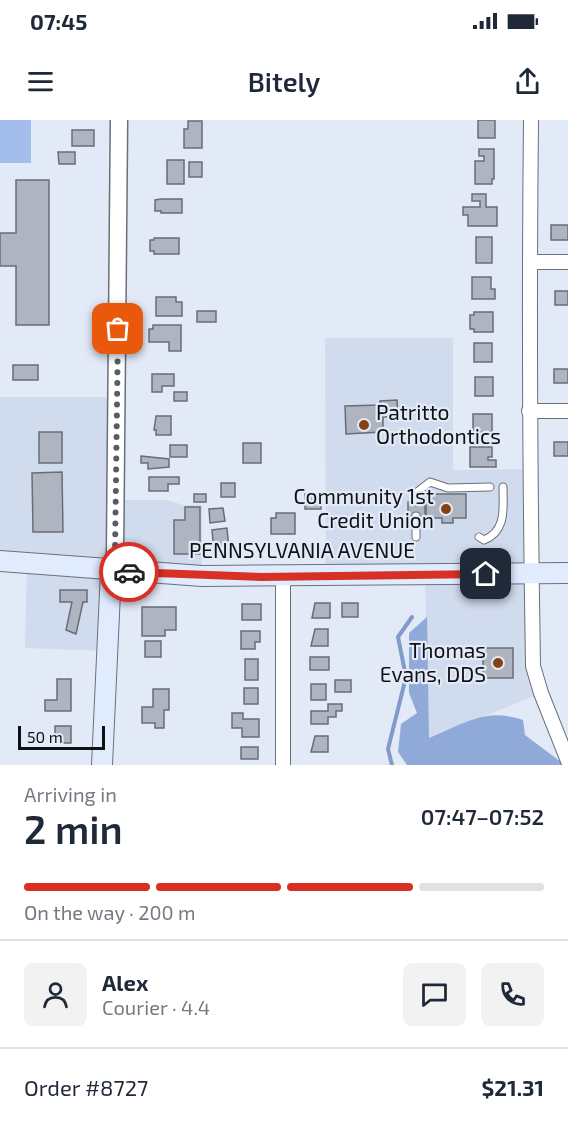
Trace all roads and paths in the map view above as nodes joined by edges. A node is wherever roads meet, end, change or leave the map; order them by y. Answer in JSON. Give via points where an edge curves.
{"nodes":[{"id":1,"x":119,"y":120,"type":"edge"},
{"id":2,"x":531,"y":120,"type":"edge"},
{"id":3,"x":530,"y":262,"type":"junction"},
{"id":4,"x":568,"y":262,"type":"edge"},
{"id":5,"x":529,"y":411,"type":"junction"},
{"id":6,"x":568,"y":411,"type":"edge"},
{"id":7,"x":490,"y":487,"type":"dead end"},
{"id":8,"x":503,"y":487,"type":"dead end"},
{"id":9,"x":417,"y":502,"type":"dead end"},
{"id":10,"x":416,"y":516,"type":"dead end"},
{"id":11,"x":416,"y":537,"type":"dead end"},
{"id":12,"x":479,"y":537,"type":"dead end"},
{"id":13,"x":0,"y":561,"type":"edge"},
{"id":14,"x":111,"y":572,"type":"junction"},
{"id":15,"x":532,"y":573,"type":"junction"},
{"id":16,"x":568,"y":573,"type":"edge"},
{"id":17,"x":283,"y":577,"type":"junction"},
{"id":18,"x":568,"y":761,"type":"edge"},
{"id":19,"x":102,"y":765,"type":"edge"},
{"id":20,"x":283,"y":765,"type":"edge"}],
"edges":[{"from":1,"to":14,"type":"street","via":[[115,553]]},
{"from":2,"to":3,"type":"street"},
{"from":3,"to":4,"type":"street"},
{"from":3,"to":5,"type":"street"},
{"from":5,"to":6,"type":"street"},
{"from":5,"to":15,"type":"street"},
{"from":7,"to":9,"type":"lane","via":[[448,488],[430,482],[417,492]]},
{"from":8,"to":12,"type":"lane","via":[[503,521],[492,537]]},
{"from":10,"to":11,"type":"lane"},
{"from":13,"to":14,"type":"main road","name":"PENNSYLVANIA AVENUE"},
{"from":14,"to":17,"type":"main road","name":"PENNSYLVANIA AVENUE"},
{"from":14,"to":19,"type":"main road"},
{"from":15,"to":16,"type":"main road","name":"PENNSYLVANIA AVENUE"},
{"from":15,"to":17,"type":"main road","name":"PENNSYLVANIA AVENUE"},
{"from":15,"to":18,"type":"street","via":[[533,666]]},
{"from":17,"to":20,"type":"street"}]}
